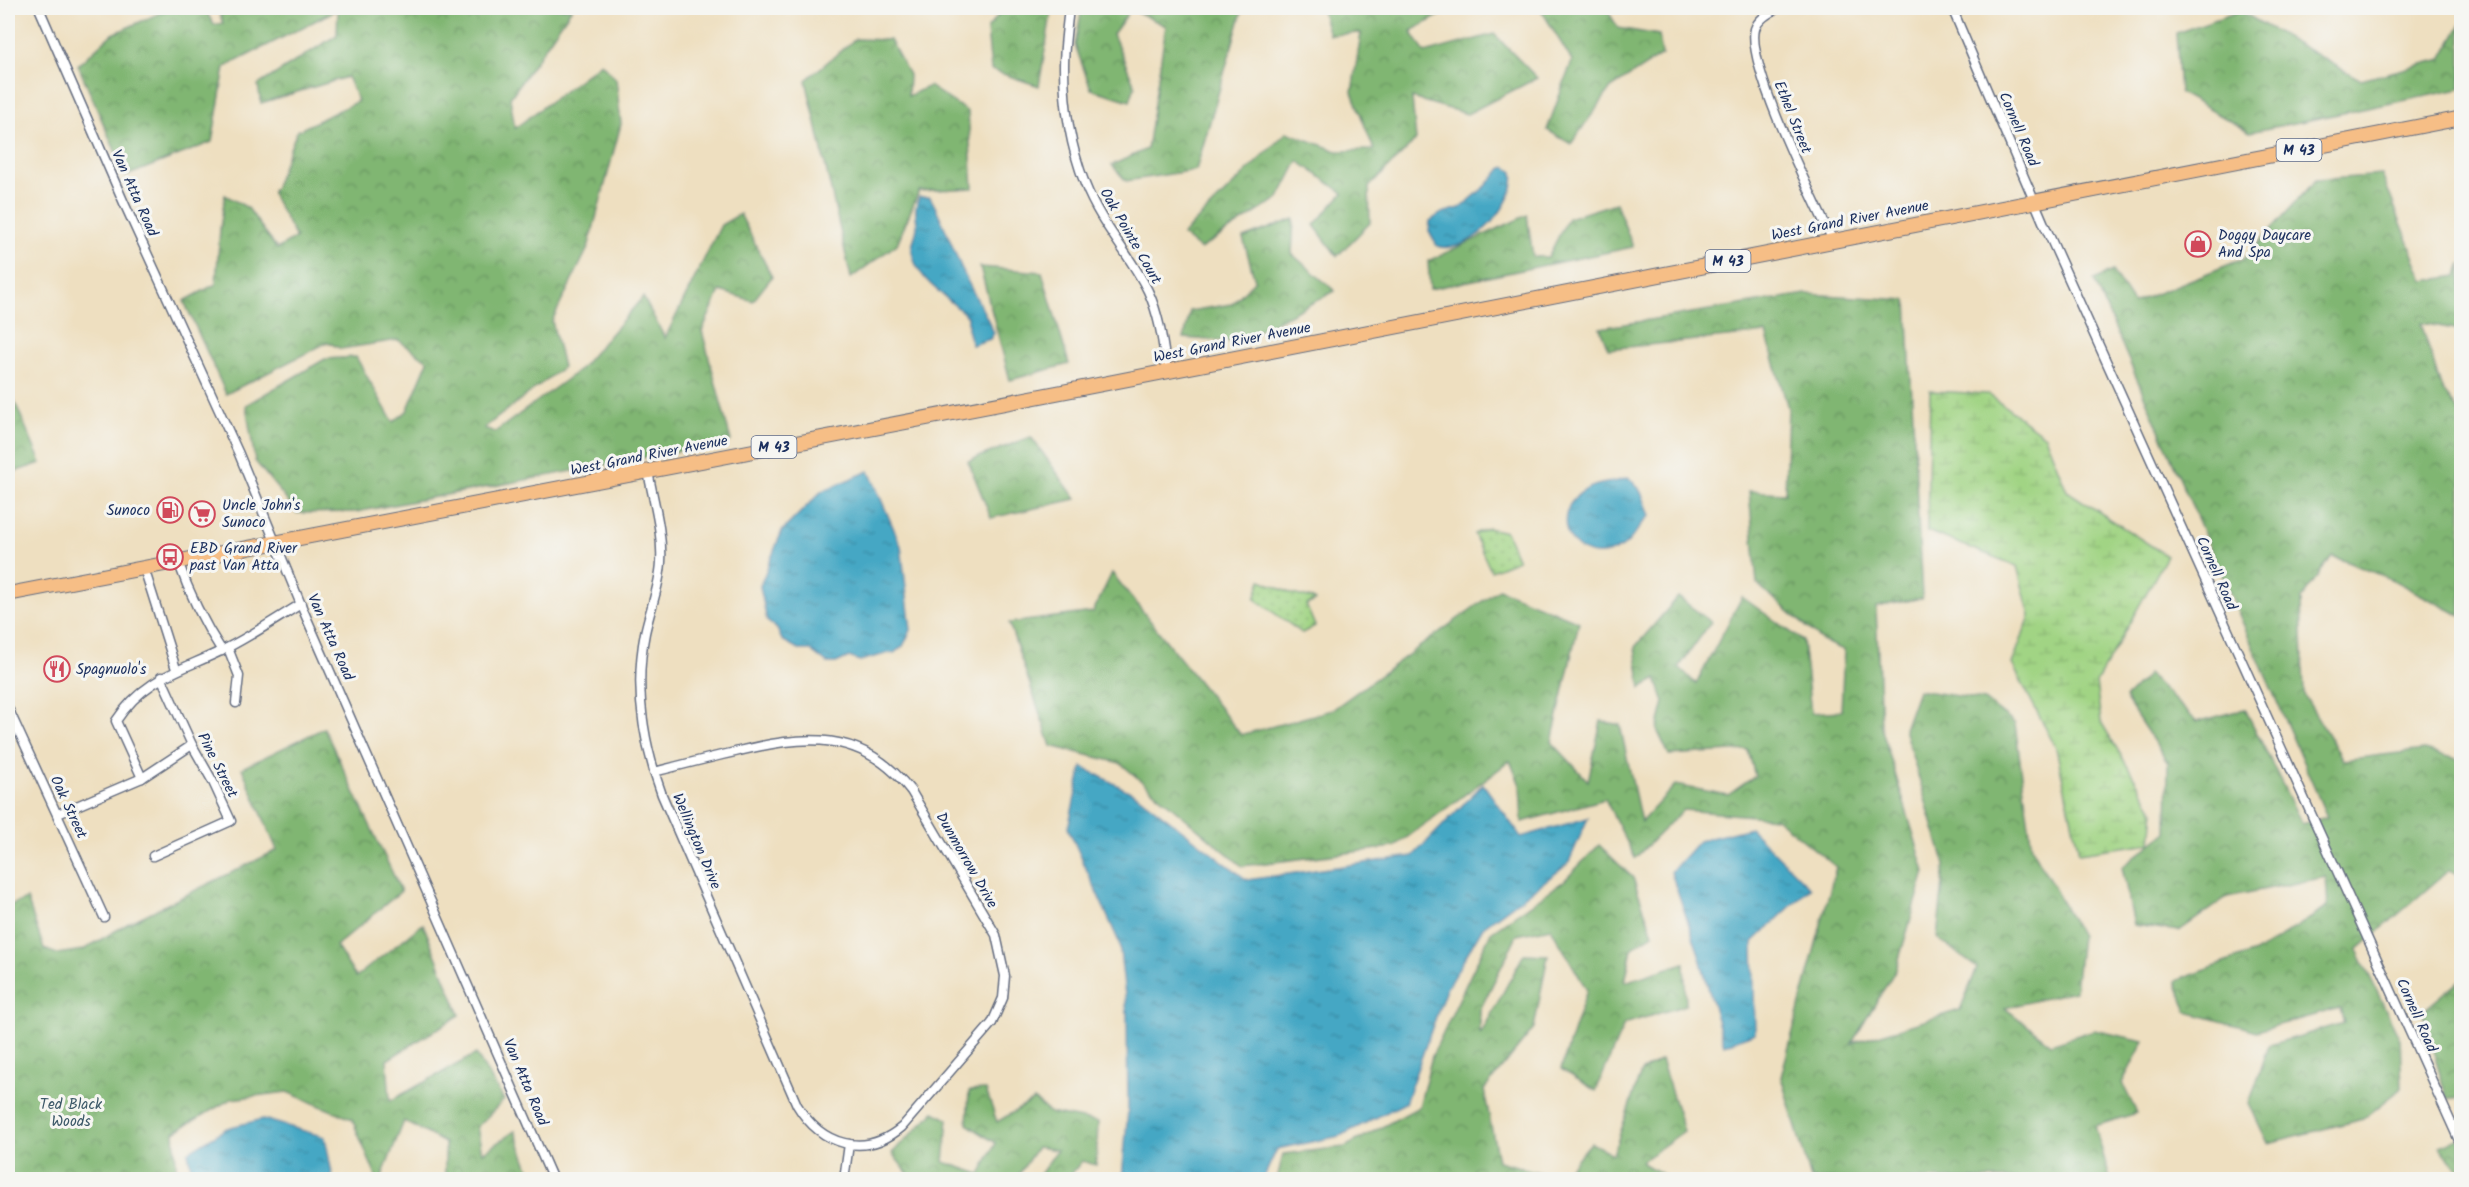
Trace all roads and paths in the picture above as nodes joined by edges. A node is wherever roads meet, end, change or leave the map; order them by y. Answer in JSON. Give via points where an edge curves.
{"nodes":[{"id":1,"x":39,"y":8,"type":"edge"},
{"id":2,"x":1069,"y":8,"type":"edge"},
{"id":3,"x":1778,"y":8,"type":"edge"},
{"id":4,"x":1952,"y":8,"type":"edge"},
{"id":5,"x":2462,"y":118,"type":"edge"},
{"id":6,"x":2035,"y":201,"type":"junction"},
{"id":7,"x":1833,"y":241,"type":"junction"},
{"id":8,"x":1167,"y":371,"type":"junction"},
{"id":9,"x":648,"y":471,"type":"junction"},
{"id":10,"x":276,"y":543,"type":"junction"},
{"id":11,"x":178,"y":561,"type":"junction"},
{"id":12,"x":144,"y":568,"type":"junction"},
{"id":13,"x":8,"y":594,"type":"edge"},
{"id":14,"x":301,"y":604,"type":"junction"},
{"id":15,"x":225,"y":649,"type":"junction"},
{"id":16,"x":176,"y":669,"type":"junction"},
{"id":17,"x":161,"y":677,"type":"junction"},
{"id":18,"x":236,"y":703,"type":"dead end"},
{"id":19,"x":8,"y":708,"type":"edge"},
{"id":20,"x":192,"y":745,"type":"junction"},
{"id":21,"x":654,"y":772,"type":"junction"},
{"id":22,"x":142,"y":778,"type":"junction"},
{"id":23,"x":57,"y":814,"type":"junction"},
{"id":24,"x":153,"y":856,"type":"dead end"},
{"id":25,"x":104,"y":917,"type":"dead end"},
{"id":26,"x":849,"y":1144,"type":"junction"},
{"id":27,"x":2462,"y":1146,"type":"edge"},
{"id":28,"x":554,"y":1179,"type":"edge"},
{"id":29,"x":844,"y":1179,"type":"edge"}],
"edges":[{"from":1,"to":10,"type":"street","name":"Van Atta Road"},
{"from":2,"to":8,"type":"street","name":"Oak Pointe Court","via":[[1064,66],[1073,145],[1086,185],[1108,229],[1152,300]]},
{"from":3,"to":7,"type":"street","name":"Ethel Street","via":[[1756,26],[1756,54],[1773,108]]},
{"from":4,"to":6,"type":"street","name":"Cornell Road"},
{"from":5,"to":6,"type":"main road","name":"West Grand River Avenue","number":"M 43"},
{"from":6,"to":7,"type":"main road","name":"West Grand River Avenue","number":"M 43"},
{"from":6,"to":27,"type":"street","name":"Cornell Road"},
{"from":7,"to":8,"type":"main road","name":"West Grand River Avenue","number":"M 43"},
{"from":8,"to":9,"type":"main road","name":"West Grand River Avenue","number":"M 43"},
{"from":9,"to":10,"type":"main road","name":"West Grand River Avenue","number":"M 43"},
{"from":9,"to":21,"type":"street","name":"Wellington Drive","via":[[662,553],[645,631],[641,676],[642,714]]},
{"from":10,"to":11,"type":"main road","name":"West Grand River Avenue","number":"M 43"},
{"from":10,"to":14,"type":"street","name":"Van Atta Road"},
{"from":11,"to":12,"type":"main road","name":"West Grand River Avenue","number":"M 43"},
{"from":11,"to":15,"type":"street","via":[[206,627]]},
{"from":12,"to":13,"type":"main road","name":"West Grand River Avenue","number":"M 43"},
{"from":12,"to":16,"type":"street"},
{"from":14,"to":15,"type":"street"},
{"from":14,"to":28,"type":"street","name":"Van Atta Road"},
{"from":15,"to":16,"type":"street"},
{"from":15,"to":18,"type":"street","via":[[239,676]]},
{"from":16,"to":17,"type":"street"},
{"from":17,"to":20,"type":"street","name":"Pine Street"},
{"from":17,"to":22,"type":"street","via":[[138,693],[116,721]]},
{"from":19,"to":23,"type":"street","name":"Oak Street"},
{"from":20,"to":22,"type":"street"},
{"from":20,"to":24,"type":"street","name":"Pine Street","via":[[231,821]]},
{"from":21,"to":26,"type":"street","name":"Wellington Drive","via":[[797,1105],[820,1133]]},
{"from":21,"to":26,"type":"street","name":"Dunmorrow Drive","via":[[781,741],[815,738],[868,754],[885,764],[911,791],[996,935],[1005,976],[992,1023],[902,1127],[878,1141]]},
{"from":22,"to":23,"type":"street"},
{"from":23,"to":25,"type":"street","name":"Oak Street"},
{"from":26,"to":29,"type":"street"}]}
